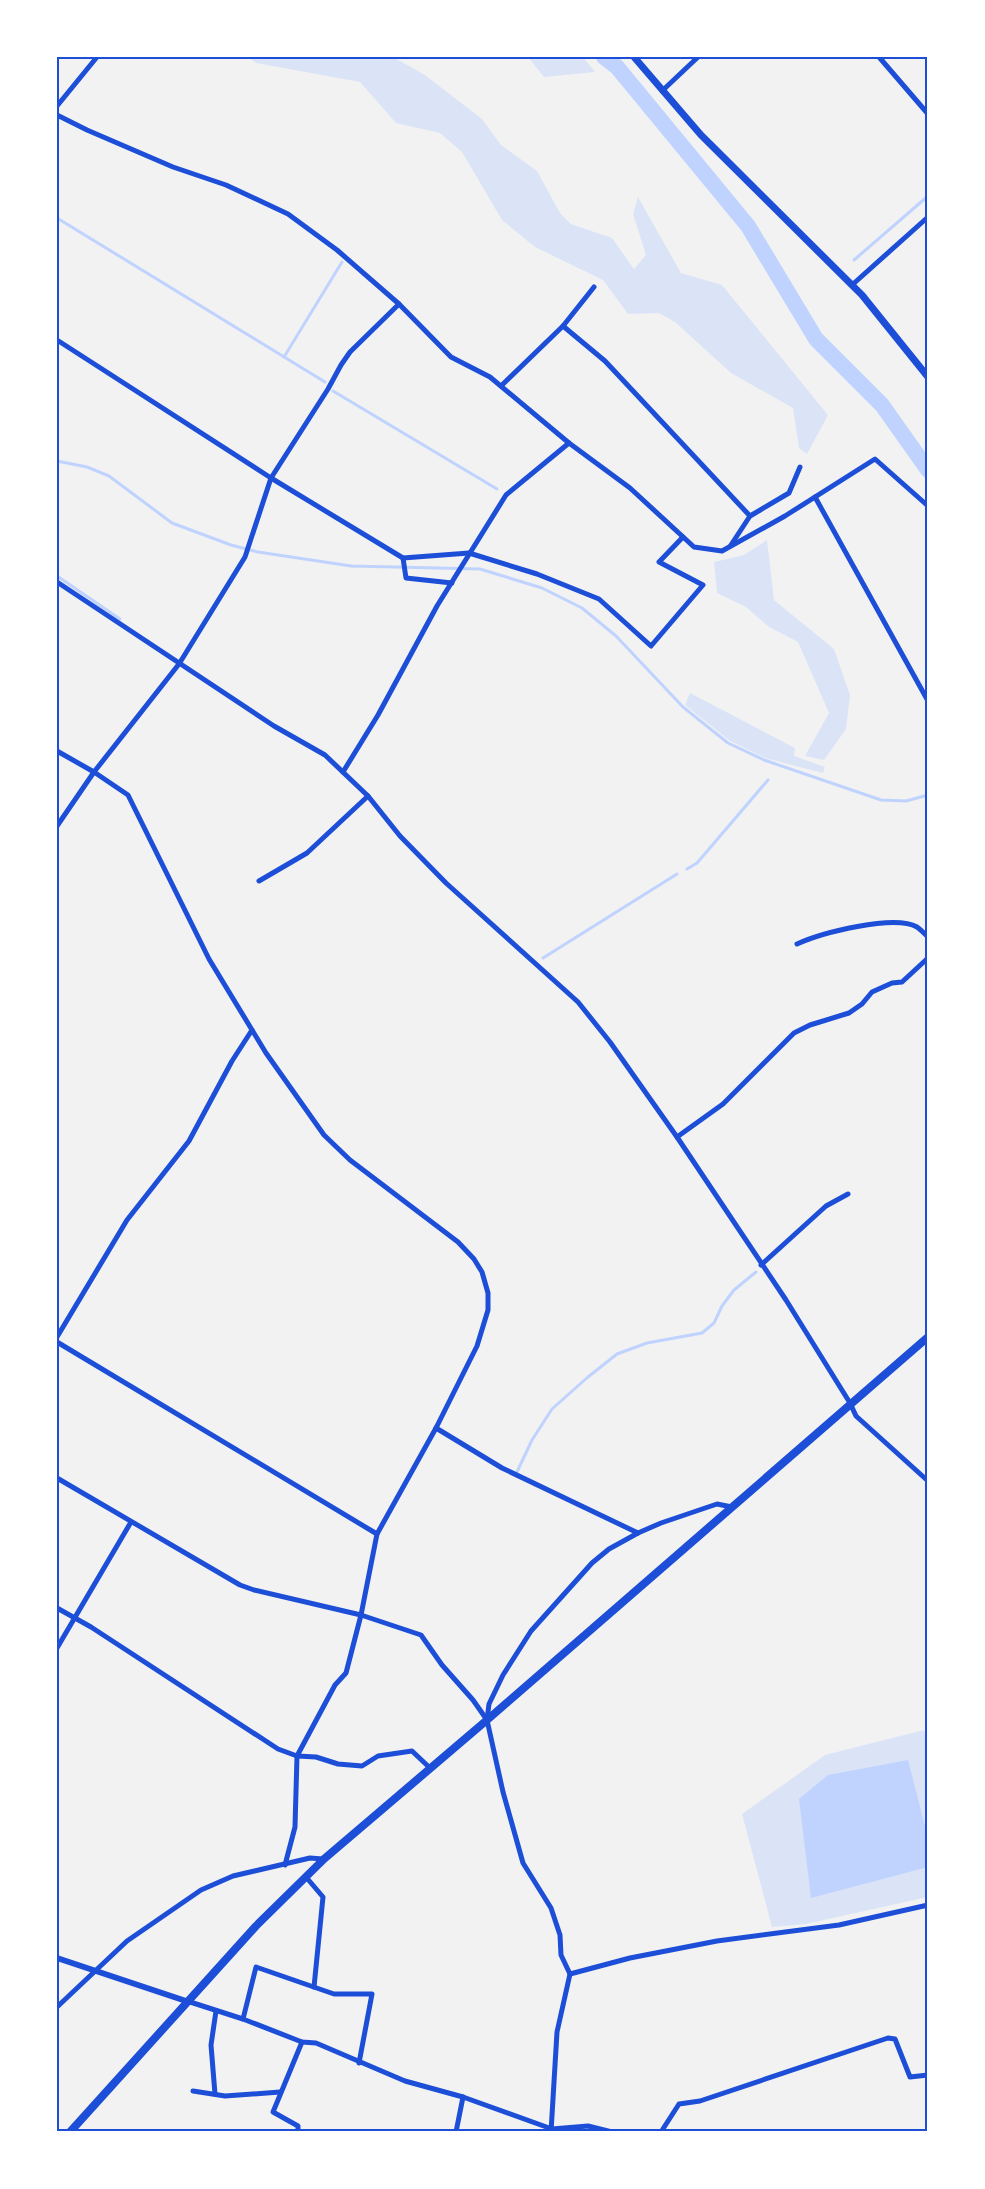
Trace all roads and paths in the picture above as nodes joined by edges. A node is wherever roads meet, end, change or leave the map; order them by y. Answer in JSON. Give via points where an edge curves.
{"nodes":[{"id":1,"x":97,"y":57,"type":"edge"},
{"id":2,"x":634,"y":57,"type":"edge"},
{"id":3,"x":698,"y":57,"type":"edge"},
{"id":4,"x":879,"y":57,"type":"edge"},
{"id":5,"x":662,"y":92,"type":"junction"},
{"id":6,"x":57,"y":106,"type":"edge"},
{"id":7,"x":928,"y":114,"type":"edge"},
{"id":8,"x":57,"y":115,"type":"edge"},
{"id":9,"x":928,"y":217,"type":"edge"},
{"id":10,"x":852,"y":285,"type":"junction"},
{"id":11,"x":594,"y":287,"type":"dead end"},
{"id":12,"x":399,"y":304,"type":"junction"},
{"id":13,"x":563,"y":326,"type":"junction"},
{"id":14,"x":57,"y":340,"type":"edge"},
{"id":15,"x":928,"y":377,"type":"edge"},
{"id":16,"x":501,"y":386,"type":"junction"},
{"id":17,"x":569,"y":443,"type":"junction"},
{"id":18,"x":800,"y":467,"type":"dead end"},
{"id":19,"x":271,"y":478,"type":"junction"},
{"id":20,"x":815,"y":497,"type":"junction"},
{"id":21,"x":928,"y":506,"type":"edge"},
{"id":22,"x":750,"y":516,"type":"junction"},
{"id":23,"x":683,"y":537,"type":"junction"},
{"id":24,"x":731,"y":546,"type":"junction"},
{"id":25,"x":468,"y":555,"type":"junction"},
{"id":26,"x":403,"y":558,"type":"junction"},
{"id":27,"x":453,"y":581,"type":"junction"},
{"id":28,"x":57,"y":582,"type":"edge"},
{"id":29,"x":179,"y":664,"type":"junction"},
{"id":30,"x":928,"y":701,"type":"edge"},
{"id":31,"x":57,"y":751,"type":"edge"},
{"id":32,"x":94,"y":772,"type":"junction"},
{"id":33,"x":343,"y":772,"type":"junction"},
{"id":34,"x":368,"y":796,"type":"junction"},
{"id":35,"x":57,"y":826,"type":"edge"},
{"id":36,"x":259,"y":881,"type":"dead end"},
{"id":37,"x":928,"y":937,"type":"edge"},
{"id":38,"x":796,"y":944,"type":"dead end"},
{"id":39,"x":928,"y":958,"type":"edge"},
{"id":40,"x":252,"y":1030,"type":"junction"},
{"id":41,"x":677,"y":1137,"type":"junction"},
{"id":42,"x":848,"y":1194,"type":"dead end"},
{"id":43,"x":761,"y":1265,"type":"junction"},
{"id":44,"x":57,"y":1337,"type":"edge"},
{"id":45,"x":928,"y":1337,"type":"edge"},
{"id":46,"x":57,"y":1342,"type":"edge"},
{"id":47,"x":850,"y":1403,"type":"junction"},
{"id":48,"x":436,"y":1428,"type":"junction"},
{"id":49,"x":57,"y":1478,"type":"edge"},
{"id":50,"x":928,"y":1481,"type":"edge"},
{"id":51,"x":732,"y":1507,"type":"junction"},
{"id":52,"x":132,"y":1522,"type":"junction"},
{"id":53,"x":638,"y":1533,"type":"junction"},
{"id":54,"x":378,"y":1534,"type":"junction"},
{"id":55,"x":57,"y":1608,"type":"edge"},
{"id":56,"x":361,"y":1615,"type":"junction"},
{"id":57,"x":75,"y":1617,"type":"junction"},
{"id":58,"x":57,"y":1648,"type":"edge"},
{"id":59,"x":487,"y":1720,"type":"junction"},
{"id":60,"x":297,"y":1756,"type":"junction"},
{"id":61,"x":430,"y":1768,"type":"junction"},
{"id":62,"x":324,"y":1859,"type":"junction"},
{"id":63,"x":285,"y":1865,"type":"junction"},
{"id":64,"x":306,"y":1877,"type":"junction"},
{"id":65,"x":928,"y":1905,"type":"edge"},
{"id":66,"x":57,"y":1958,"type":"edge"},
{"id":67,"x":96,"y":1971,"type":"junction"},
{"id":68,"x":570,"y":1974,"type":"junction"},
{"id":69,"x":314,"y":1987,"type":"junction"},
{"id":70,"x":186,"y":2001,"type":"junction"},
{"id":71,"x":57,"y":2007,"type":"edge"},
{"id":72,"x":216,"y":2011,"type":"junction"},
{"id":73,"x":243,"y":2019,"type":"junction"},
{"id":74,"x":302,"y":2042,"type":"junction"},
{"id":75,"x":359,"y":2062,"type":"junction"},
{"id":76,"x":928,"y":2075,"type":"edge"},
{"id":77,"x":193,"y":2091,"type":"dead end"},
{"id":78,"x":280,"y":2092,"type":"junction"},
{"id":79,"x":215,"y":2094,"type":"junction"},
{"id":80,"x":463,"y":2097,"type":"junction"},
{"id":81,"x":588,"y":2129,"type":"edge"},
{"id":82,"x":551,"y":2130,"type":"edge"},
{"id":83,"x":70,"y":2132,"type":"edge"},
{"id":84,"x":298,"y":2132,"type":"edge"},
{"id":85,"x":456,"y":2132,"type":"edge"},
{"id":86,"x":612,"y":2132,"type":"edge"},
{"id":87,"x":661,"y":2132,"type":"edge"}],
"edges":[{"from":1,"to":6,"type":"street"},
{"from":2,"to":5,"type":"main road"},
{"from":3,"to":5,"type":"street"},
{"from":4,"to":7,"type":"street"},
{"from":5,"to":10,"type":"main road"},
{"from":8,"to":12,"type":"street","via":[[288,214]]},
{"from":9,"to":10,"type":"street"},
{"from":10,"to":15,"type":"main road"},
{"from":11,"to":13,"type":"street"},
{"from":12,"to":16,"type":"street","via":[[451,357]]},
{"from":12,"to":19,"type":"street","via":[[350,352]]},
{"from":13,"to":16,"type":"street"},
{"from":13,"to":22,"type":"street","via":[[605,361]]},
{"from":14,"to":19,"type":"street"},
{"from":16,"to":17,"type":"street"},
{"from":17,"to":23,"type":"street","via":[[630,488]]},
{"from":17,"to":25,"type":"street","via":[[506,495]]},
{"from":18,"to":22,"type":"street","via":[[789,493]]},
{"from":19,"to":26,"type":"street"},
{"from":19,"to":29,"type":"street","via":[[244,557]]},
{"from":20,"to":21,"type":"street","via":[[875,459]]},
{"from":20,"to":24,"type":"street"},
{"from":20,"to":30,"type":"street"},
{"from":22,"to":24,"type":"street"},
{"from":23,"to":24,"type":"street","via":[[694,547],[722,551]]},
{"from":23,"to":25,"type":"street","via":[[658,561],[703,585],[651,646],[598,599],[537,574]]},
{"from":25,"to":26,"type":"street"},
{"from":25,"to":27,"type":"street"},
{"from":26,"to":27,"type":"street","via":[[406,578]]},
{"from":27,"to":33,"type":"street"},
{"from":28,"to":29,"type":"street"},
{"from":29,"to":32,"type":"street"},
{"from":29,"to":33,"type":"street","via":[[325,755]]},
{"from":31,"to":32,"type":"street"},
{"from":32,"to":35,"type":"street"},
{"from":32,"to":40,"type":"street","via":[[128,795],[195,934]]},
{"from":33,"to":34,"type":"street"},
{"from":34,"to":36,"type":"street","via":[[307,854]]},
{"from":34,"to":41,"type":"street","via":[[446,883],[578,1002]]},
{"from":37,"to":38,"type":"street","via":[[916,927],[881,922]]},
{"from":39,"to":41,"type":"street","via":[[902,982],[872,992],[849,1012],[794,1033],[723,1104]]},
{"from":40,"to":44,"type":"street","via":[[189,1141],[127,1220]]},
{"from":40,"to":48,"type":"street","via":[[324,1136],[458,1242],[482,1272],[488,1293],[484,1329]]},
{"from":41,"to":43,"type":"street"},
{"from":42,"to":43,"type":"street","via":[[826,1206]]},
{"from":43,"to":47,"type":"street"},
{"from":45,"to":47,"type":"highway"},
{"from":46,"to":54,"type":"street"},
{"from":47,"to":50,"type":"street","via":[[856,1416]]},
{"from":47,"to":51,"type":"highway"},
{"from":48,"to":53,"type":"street","via":[[502,1468]]},
{"from":48,"to":54,"type":"street"},
{"from":49,"to":52,"type":"street"},
{"from":51,"to":53,"type":"street","via":[[717,1504]]},
{"from":51,"to":59,"type":"highway"},
{"from":52,"to":56,"type":"street","via":[[240,1585]]},
{"from":52,"to":57,"type":"street"},
{"from":53,"to":59,"type":"street","via":[[592,1563],[531,1631],[489,1704]]},
{"from":54,"to":56,"type":"street"},
{"from":55,"to":57,"type":"street"},
{"from":56,"to":59,"type":"street","via":[[421,1635]]},
{"from":56,"to":60,"type":"street","via":[[346,1673],[335,1685]]},
{"from":57,"to":58,"type":"street"},
{"from":57,"to":60,"type":"street","via":[[278,1749]]},
{"from":59,"to":61,"type":"highway"},
{"from":59,"to":68,"type":"street","via":[[524,1863],[551,1908],[560,1935],[561,1955]]},
{"from":60,"to":61,"type":"street","via":[[362,1766],[378,1756],[412,1751]]},
{"from":60,"to":63,"type":"street","via":[[296,1827]]},
{"from":61,"to":62,"type":"highway"},
{"from":62,"to":63,"type":"street","via":[[310,1858]]},
{"from":62,"to":64,"type":"highway"},
{"from":63,"to":67,"type":"street","via":[[233,1876],[201,1890],[127,1941]]},
{"from":64,"to":69,"type":"street","via":[[322,1897]]},
{"from":64,"to":70,"type":"highway"},
{"from":65,"to":68,"type":"street","via":[[839,1925],[717,1941]]},
{"from":66,"to":67,"type":"street"},
{"from":67,"to":70,"type":"street"},
{"from":67,"to":71,"type":"street"},
{"from":68,"to":82,"type":"street","via":[[557,2032]]},
{"from":69,"to":73,"type":"street","via":[[256,1967]]},
{"from":69,"to":75,"type":"street","via":[[334,1994],[372,1994]]},
{"from":70,"to":72,"type":"street"},
{"from":70,"to":83,"type":"highway"},
{"from":72,"to":73,"type":"street"},
{"from":72,"to":79,"type":"street","via":[[211,2045]]},
{"from":73,"to":74,"type":"street"},
{"from":74,"to":75,"type":"street","via":[[316,2043]]},
{"from":74,"to":78,"type":"street"},
{"from":75,"to":80,"type":"street","via":[[405,2081]]},
{"from":76,"to":87,"type":"street","via":[[910,2077],[895,2039],[888,2038],[700,2101],[679,2104]]},
{"from":77,"to":79,"type":"street"},
{"from":78,"to":79,"type":"street"},
{"from":78,"to":84,"type":"street","via":[[273,2112],[298,2126]]},
{"from":80,"to":82,"type":"street"},
{"from":80,"to":85,"type":"street"},
{"from":81,"to":82,"type":"street"},
{"from":81,"to":86,"type":"street"}]}
